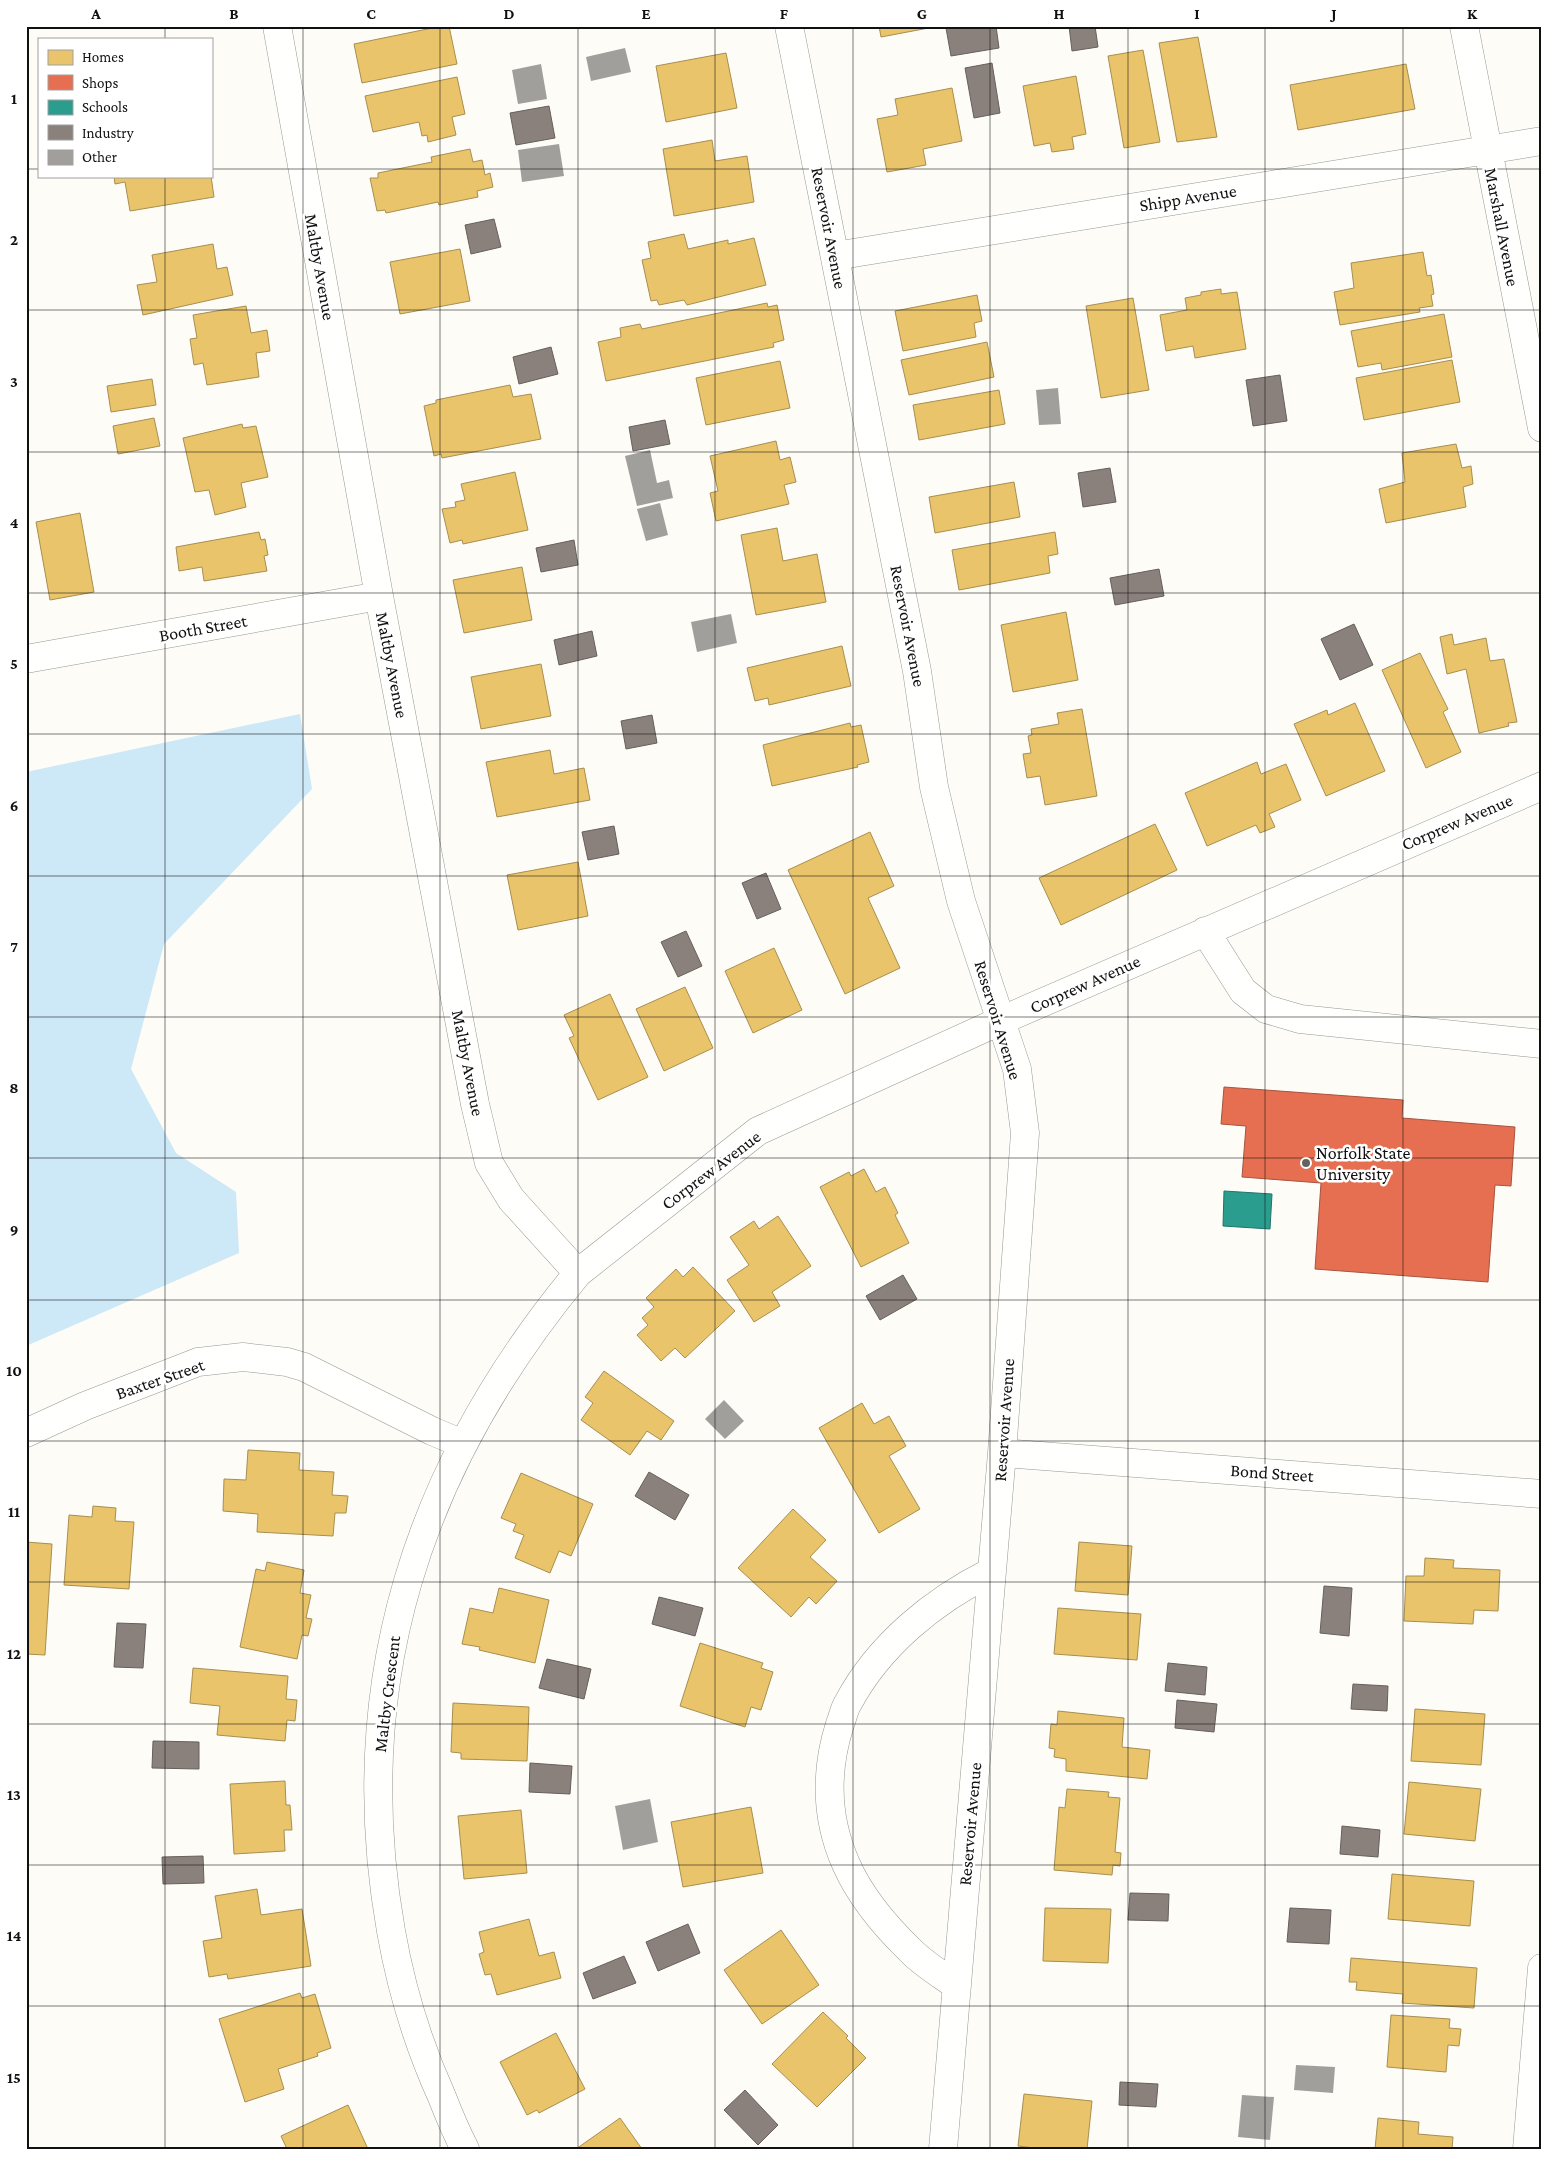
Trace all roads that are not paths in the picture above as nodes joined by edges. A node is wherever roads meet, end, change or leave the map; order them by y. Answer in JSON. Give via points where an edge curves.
{"nodes":[{"id":1,"x":277,"y":26,"type":"edge"},
{"id":2,"x":790,"y":26,"type":"edge"},
{"id":3,"x":1464,"y":26,"type":"edge"},
{"id":4,"x":1542,"y":141,"type":"edge"},
{"id":5,"x":1487,"y":150,"type":"junction"},
{"id":6,"x":834,"y":256,"type":"junction"},
{"id":7,"x":1542,"y":428,"type":"edge"},
{"id":8,"x":379,"y":596,"type":"junction"},
{"id":9,"x":26,"y":659,"type":"edge"},
{"id":10,"x":1542,"y":786,"type":"edge"},
{"id":11,"x":1206,"y":931,"type":"junction"},
{"id":12,"x":1000,"y":1021,"type":"junction"},
{"id":13,"x":1542,"y":1044,"type":"edge"},
{"id":14,"x":578,"y":1273,"type":"junction"},
{"id":15,"x":26,"y":1432,"type":"edge"},
{"id":16,"x":462,"y":1444,"type":"junction"},
{"id":17,"x":1002,"y":1453,"type":"junction"},
{"id":18,"x":1542,"y":1494,"type":"edge"},
{"id":19,"x":991,"y":1572,"type":"junction"},
{"id":20,"x":1542,"y":1968,"type":"edge"},
{"id":21,"x":957,"y":1986,"type":"junction"},
{"id":22,"x":466,"y":2149,"type":"edge"},
{"id":23,"x":943,"y":2149,"type":"edge"},
{"id":24,"x":1527,"y":2149,"type":"edge"}],
"edges":[{"from":1,"to":8,"type":"street","name":"Maltby Avenue"},
{"from":2,"to":6,"type":"street","name":"Reservoir Avenue"},
{"from":3,"to":5,"type":"street","name":"Marshall Avenue"},
{"from":4,"to":5,"type":"street","name":"Shipp Avenue"},
{"from":5,"to":6,"type":"street","name":"Shipp Avenue"},
{"from":5,"to":7,"type":"street","name":"Marshall Avenue"},
{"from":6,"to":12,"type":"street","name":"Reservoir Avenue","via":[[917,671],[934,787],[961,901]]},
{"from":8,"to":9,"type":"street","name":"Booth Street"},
{"from":8,"to":14,"type":"street","name":"Maltby Avenue","via":[[475,1104],[489,1162],[511,1199]]},
{"from":10,"to":11,"type":"street","name":"Corprew Avenue"},
{"from":11,"to":12,"type":"street","name":"Corprew Avenue"},
{"from":11,"to":13,"type":"street","via":[[1244,991],[1266,1009],[1300,1020]]},
{"from":12,"to":14,"type":"street","name":"Corprew Avenue","via":[[758,1131]]},
{"from":12,"to":17,"type":"street","name":"Reservoir Avenue","via":[[1017,1069],[1025,1133]]},
{"from":14,"to":16,"type":"street","name":"Maltby Crescent","via":[[504,1373]]},
{"from":15,"to":16,"type":"street","name":"Baxter Street","via":[[198,1362],[243,1357],[304,1367]]},
{"from":16,"to":22,"type":"street","name":"Maltby Crescent","via":[[440,1490],[409,1573],[392,1641],[381,1710],[377,1797],[383,1884],[398,1972],[424,2057]]},
{"from":17,"to":18,"type":"street","name":"Bond Street"},
{"from":17,"to":19,"type":"street","name":"Reservoir Avenue"},
{"from":19,"to":21,"type":"street","name":"Reservoir Avenue"},
{"from":19,"to":21,"type":"street","via":[[920,1617],[879,1657],[847,1704],[833,1745],[828,1788],[834,1830],[846,1866],[876,1912],[913,1953]]},
{"from":20,"to":24,"type":"street"},
{"from":21,"to":23,"type":"street","name":"Reservoir Avenue"}]}
